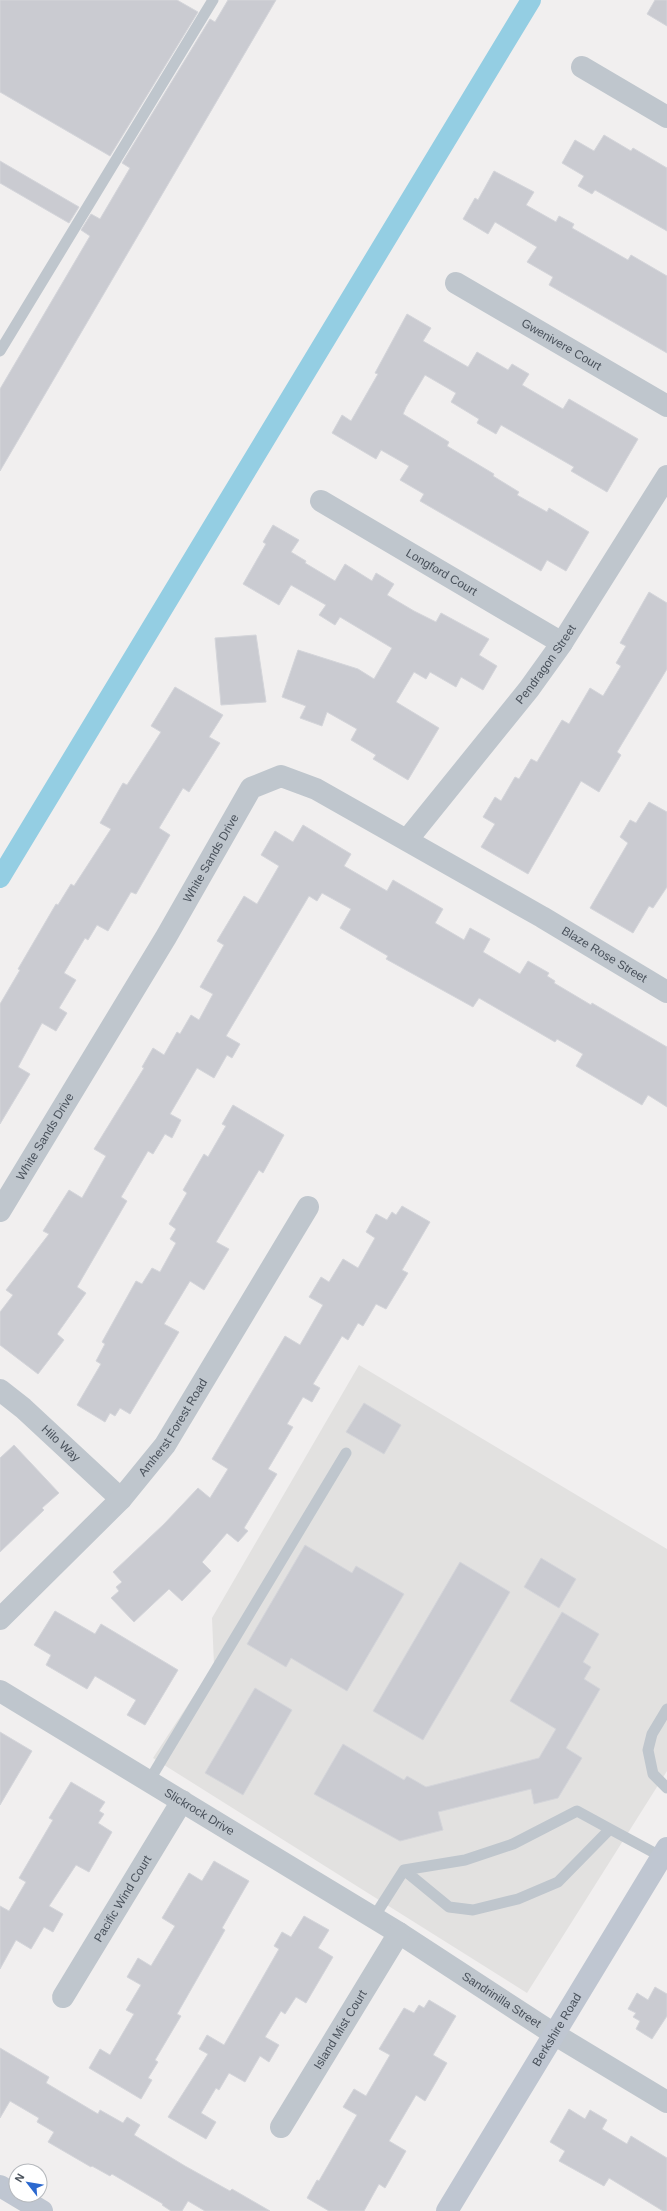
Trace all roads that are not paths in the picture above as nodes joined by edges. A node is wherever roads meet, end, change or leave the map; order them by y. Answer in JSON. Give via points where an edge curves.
{"nodes":[{"id":1,"x":214,"y":0,"type":"edge"},
{"id":2,"x":582,"y":67,"type":"dead end"},
{"id":3,"x":667,"y":117,"type":"edge"},
{"id":4,"x":456,"y":283,"type":"dead end"},
{"id":5,"x":0,"y":351,"type":"edge"},
{"id":6,"x":667,"y":406,"type":"edge"},
{"id":7,"x":667,"y":476,"type":"edge"},
{"id":8,"x":321,"y":501,"type":"dead end"},
{"id":9,"x":562,"y":643,"type":"junction"},
{"id":10,"x":408,"y":840,"type":"junction"},
{"id":11,"x":542,"y":917,"type":"joint"},
{"id":12,"x":664,"y":985,"type":"edge"},
{"id":13,"x":308,"y":1207,"type":"dead end"},
{"id":14,"x":0,"y":1211,"type":"edge"},
{"id":15,"x":0,"y":1390,"type":"edge"},
{"id":16,"x":346,"y":1453,"type":"dead end"},
{"id":17,"x":121,"y":1499,"type":"junction"},
{"id":18,"x":0,"y":1619,"type":"edge"},
{"id":19,"x":0,"y":1691,"type":"edge"},
{"id":20,"x":667,"y":1709,"type":"edge"},
{"id":21,"x":149,"y":1781,"type":"junction"},
{"id":22,"x":667,"y":1788,"type":"edge"},
{"id":23,"x":182,"y":1801,"type":"junction"},
{"id":24,"x":610,"y":1829,"type":"junction"},
{"id":25,"x":664,"y":1852,"type":"edge"},
{"id":26,"x":404,"y":1870,"type":"junction"},
{"id":27,"x":374,"y":1917,"type":"junction"},
{"id":28,"x":399,"y":1932,"type":"junction"},
{"id":29,"x":63,"y":1997,"type":"dead end"},
{"id":30,"x":554,"y":2034,"type":"junction"},
{"id":31,"x":667,"y":2102,"type":"edge"},
{"id":32,"x":281,"y":2127,"type":"dead end"},
{"id":33,"x":0,"y":2186,"type":"edge"},
{"id":34,"x":42,"y":2211,"type":"edge"},
{"id":35,"x":446,"y":2211,"type":"edge"}],
"edges":[{"from":1,"to":5,"type":"lane"},
{"from":2,"to":3,"type":"street"},
{"from":4,"to":6,"type":"street","name":"Gwenivere Court"},
{"from":7,"to":9,"type":"street","name":"Pendragon Street"},
{"from":8,"to":9,"type":"street","name":"Longford Court"},
{"from":9,"to":10,"type":"street","name":"Pendragon Street","via":[[529,689]]},
{"from":10,"to":11,"type":"street","name":"White Sands Drive"},
{"from":10,"to":14,"type":"street","name":"White Sands Drive","via":[[316,789],[281,776],[251,788],[166,937]]},
{"from":11,"to":12,"type":"street","name":"Blaze Rose Street"},
{"from":13,"to":17,"type":"street","name":"Amherst Forest Road","via":[[165,1445]]},
{"from":15,"to":17,"type":"street","name":"Hilo Way","via":[[23,1408]]},
{"from":16,"to":21,"type":"lane"},
{"from":17,"to":18,"type":"street","name":"Amherst Forest Road"},
{"from":19,"to":21,"type":"street","name":"Slickrock Drive"},
{"from":20,"to":22,"type":"lane","via":[[652,1734],[648,1750],[653,1774]]},
{"from":21,"to":23,"type":"street","name":"Slickrock Drive"},
{"from":23,"to":27,"type":"street","name":"Slickrock Drive"},
{"from":23,"to":29,"type":"street","name":"Pacific Wind Court"},
{"from":24,"to":25,"type":"lane"},
{"from":24,"to":26,"type":"lane","via":[[577,1811],[513,1844],[465,1860]]},
{"from":24,"to":26,"type":"lane","via":[[558,1882],[518,1899],[473,1910],[449,1907]]},
{"from":25,"to":30,"type":"street","name":"Berkshire Road"},
{"from":26,"to":27,"type":"lane"},
{"from":27,"to":28,"type":"street","name":"Slickrock Drive"},
{"from":28,"to":30,"type":"street","name":"Sandrinilla Street"},
{"from":28,"to":32,"type":"street","name":"Island Mist Court"},
{"from":30,"to":31,"type":"street","name":"Sandrinilla Street"},
{"from":30,"to":35,"type":"street","name":"Berkshire Road"},
{"from":33,"to":34,"type":"street"}]}
